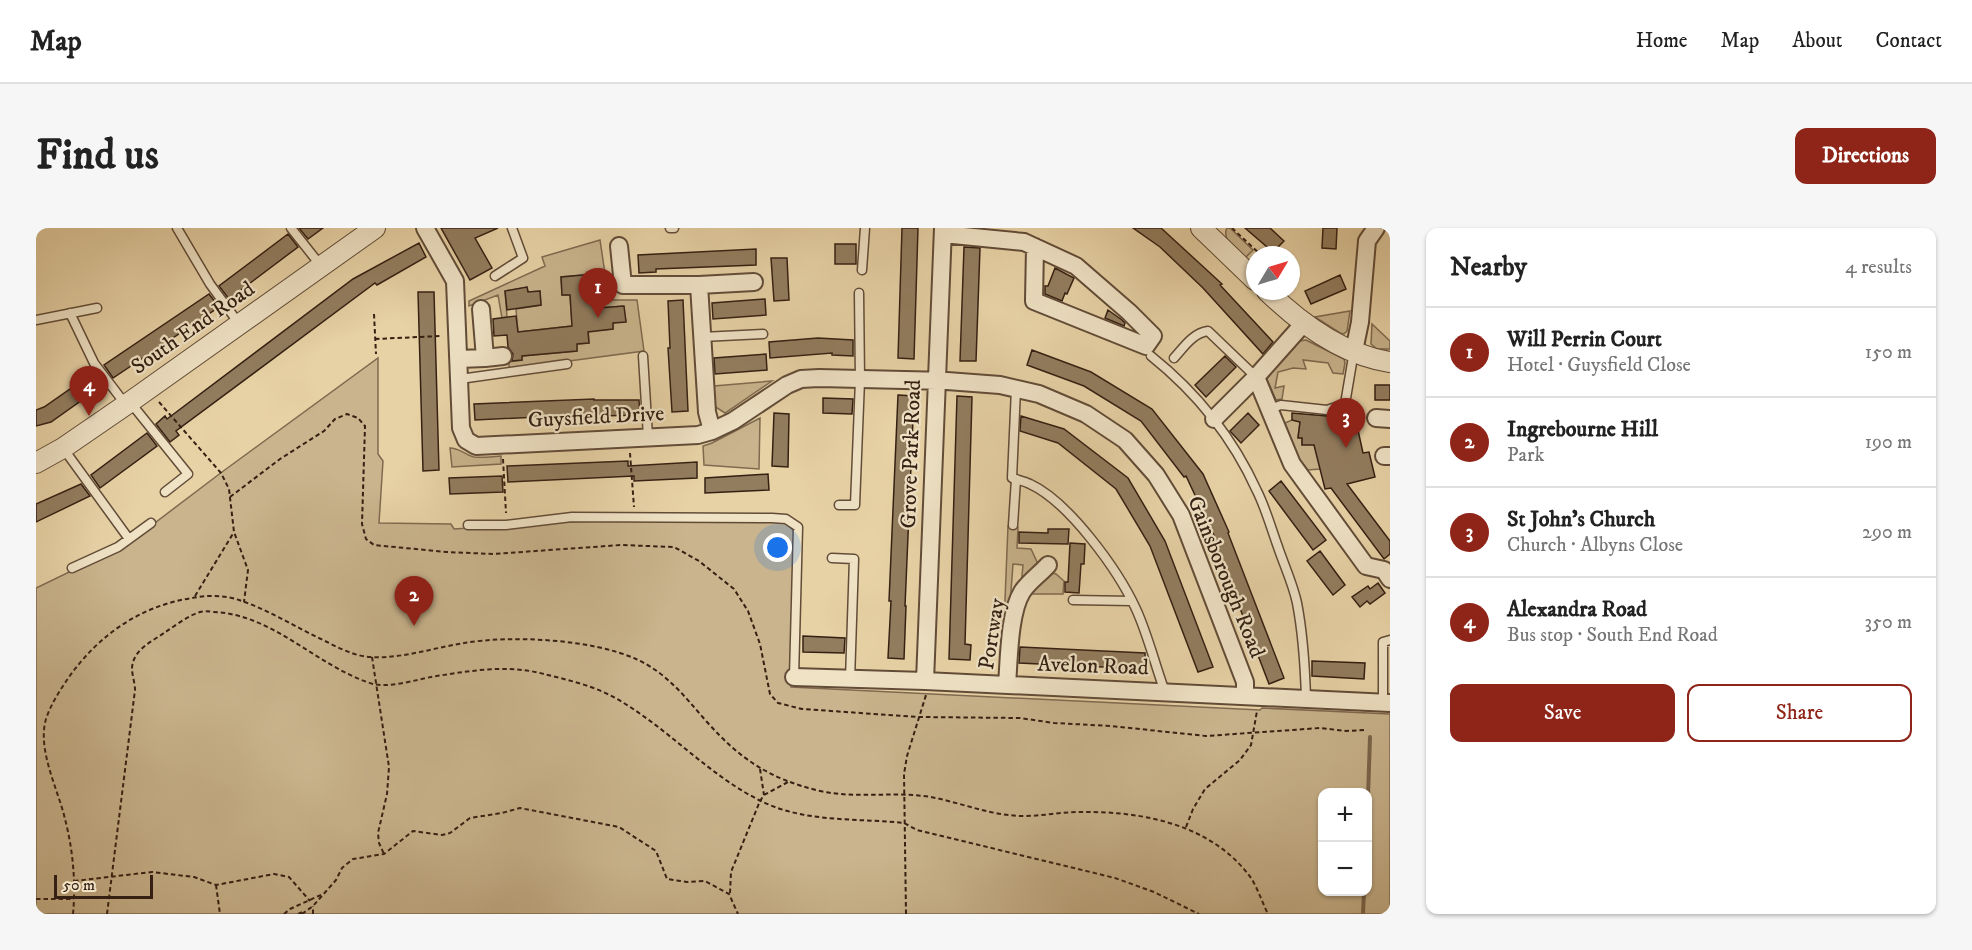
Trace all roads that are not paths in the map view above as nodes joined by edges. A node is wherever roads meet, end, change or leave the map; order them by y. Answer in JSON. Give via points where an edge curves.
{"nodes":[{"id":1,"x":177,"y":228,"type":"edge"},
{"id":2,"x":291,"y":228,"type":"edge"},
{"id":3,"x":375,"y":228,"type":"edge"},
{"id":4,"x":425,"y":228,"type":"edge"},
{"id":5,"x":512,"y":228,"type":"edge"},
{"id":6,"x":865,"y":228,"type":"edge"},
{"id":7,"x":1376,"y":228,"type":"edge"},
{"id":8,"x":943,"y":231,"type":"edge"},
{"id":9,"x":1208,"y":231,"type":"edge"},
{"id":10,"x":619,"y":246,"type":"dead end"},
{"id":11,"x":1035,"y":247,"type":"junction"},
{"id":12,"x":321,"y":266,"type":"junction"},
{"id":13,"x":862,"y":270,"type":"dead end"},
{"id":14,"x":1246,"y":271,"type":"edge"},
{"id":15,"x":495,"y":276,"type":"dead end"},
{"id":16,"x":754,"y":282,"type":"dead end"},
{"id":17,"x":699,"y":285,"type":"junction"},
{"id":18,"x":859,"y":292,"type":"dead end"},
{"id":19,"x":1277,"y":300,"type":"edge"},
{"id":20,"x":97,"y":308,"type":"dead end"},
{"id":21,"x":481,"y":309,"type":"dead end"},
{"id":22,"x":70,"y":313,"type":"junction"},
{"id":23,"x":36,"y":320,"type":"edge"},
{"id":24,"x":1304,"y":323,"type":"junction"},
{"id":25,"x":240,"y":325,"type":"junction"},
{"id":26,"x":763,"y":334,"type":"dead end"},
{"id":27,"x":702,"y":337,"type":"junction"},
{"id":28,"x":1354,"y":351,"type":"junction"},
{"id":29,"x":503,"y":356,"type":"dead end"},
{"id":30,"x":643,"y":356,"type":"dead end"},
{"id":31,"x":1151,"y":356,"type":"dead end"},
{"id":32,"x":485,"y":358,"type":"junction"},
{"id":33,"x":1174,"y":358,"type":"dead end"},
{"id":34,"x":459,"y":359,"type":"junction"},
{"id":35,"x":1390,"y":362,"type":"edge"},
{"id":36,"x":567,"y":364,"type":"dead end"},
{"id":37,"x":1256,"y":377,"type":"junction"},
{"id":38,"x":460,"y":379,"type":"junction"},
{"id":39,"x":860,"y":380,"type":"junction"},
{"id":40,"x":936,"y":380,"type":"junction"},
{"id":41,"x":1016,"y":389,"type":"junction"},
{"id":42,"x":128,"y":404,"type":"junction"},
{"id":43,"x":1269,"y":409,"type":"junction"},
{"id":44,"x":1214,"y":419,"type":"junction"},
{"id":45,"x":712,"y":431,"type":"junction"},
{"id":46,"x":648,"y":437,"type":"junction"},
{"id":47,"x":63,"y":448,"type":"junction"},
{"id":48,"x":36,"y":463,"type":"edge"},
{"id":49,"x":1016,"y":479,"type":"junction"},
{"id":50,"x":165,"y":492,"type":"dead end"},
{"id":51,"x":838,"y":505,"type":"dead end"},
{"id":52,"x":151,"y":523,"type":"dead end"},
{"id":53,"x":468,"y":525,"type":"dead end"},
{"id":54,"x":1013,"y":525,"type":"dead end"},
{"id":55,"x":129,"y":539,"type":"junction"},
{"id":56,"x":832,"y":558,"type":"dead end"},
{"id":57,"x":1048,"y":565,"type":"dead end"},
{"id":58,"x":72,"y":568,"type":"dead end"},
{"id":59,"x":1390,"y":579,"type":"edge"},
{"id":60,"x":1072,"y":600,"type":"dead end"},
{"id":61,"x":1132,"y":602,"type":"junction"},
{"id":62,"x":1390,"y":640,"type":"edge"},
{"id":63,"x":794,"y":677,"type":"joint"},
{"id":64,"x":850,"y":680,"type":"junction"},
{"id":65,"x":1007,"y":685,"type":"junction"},
{"id":66,"x":926,"y":687,"type":"junction"},
{"id":67,"x":1165,"y":692,"type":"junction"},
{"id":68,"x":1252,"y":696,"type":"junction"},
{"id":69,"x":1306,"y":698,"type":"junction"},
{"id":70,"x":1386,"y":703,"type":"edge"}],
"edges":[{"from":1,"to":25,"type":"lane"},
{"from":2,"to":12,"type":"lane"},
{"from":3,"to":12,"type":"street","name":"South End Road"},
{"from":4,"to":34,"type":"street","name":"Guysfield Drive","via":[[455,281]]},
{"from":5,"to":15,"type":"lane","via":[[524,258]]},
{"from":6,"to":13,"type":"lane"},
{"from":7,"to":28,"type":"street","via":[[1367,241]]},
{"from":8,"to":11,"type":"street","via":[[1024,242]]},
{"from":8,"to":40,"type":"street","name":"Grove Park Road"},
{"from":9,"to":14,"type":"street"},
{"from":10,"to":17,"type":"street","via":[[623,285]]},
{"from":11,"to":11,"type":"street","via":[[1076,266],[1129,312],[1153,336],[1146,346],[1034,301]]},
{"from":12,"to":25,"type":"street","name":"South End Road"},
{"from":16,"to":17,"type":"street"},
{"from":17,"to":27,"type":"street"},
{"from":18,"to":39,"type":"lane"},
{"from":19,"to":24,"type":"street"},
{"from":20,"to":22,"type":"lane"},
{"from":21,"to":32,"type":"street"},
{"from":22,"to":23,"type":"lane"},
{"from":22,"to":42,"type":"lane","via":[[94,363]]},
{"from":24,"to":28,"type":"street"},
{"from":24,"to":37,"type":"street"},
{"from":25,"to":42,"type":"street","name":"South End Road"},
{"from":26,"to":27,"type":"lane"},
{"from":27,"to":45,"type":"street"},
{"from":28,"to":35,"type":"street"},
{"from":28,"to":43,"type":"lane","via":[[1345,404],[1327,410],[1281,405]]},
{"from":29,"to":32,"type":"street"},
{"from":30,"to":46,"type":"lane"},
{"from":31,"to":44,"type":"lane","via":[[1193,393]]},
{"from":32,"to":34,"type":"street"},
{"from":33,"to":37,"type":"lane","via":[[1197,334],[1208,331]]},
{"from":34,"to":38,"type":"street","name":"Guysfield Drive"},
{"from":36,"to":38,"type":"lane"},
{"from":37,"to":43,"type":"street"},
{"from":37,"to":44,"type":"street"},
{"from":38,"to":46,"type":"street","name":"Guysfield Drive","via":[[461,428],[466,440],[476,446]]},
{"from":39,"to":40,"type":"street","name":"Guysfield Drive"},
{"from":39,"to":45,"type":"street","name":"Guysfield Drive","via":[[801,380]]},
{"from":39,"to":51,"type":"lane","via":[[855,505]]},
{"from":40,"to":41,"type":"street","name":"Gainsborough Road"},
{"from":40,"to":66,"type":"street","name":"Grove Park Road"},
{"from":41,"to":49,"type":"lane","via":[[1012,478]]},
{"from":41,"to":68,"type":"street","name":"Gainsborough Road","via":[[1039,394],[1086,414],[1125,440],[1156,475],[1181,515]]},
{"from":42,"to":47,"type":"street","name":"South End Road"},
{"from":42,"to":50,"type":"lane","via":[[188,474]]},
{"from":43,"to":59,"type":"street","via":[[1292,464],[1366,566],[1384,570]]},
{"from":44,"to":69,"type":"lane","via":[[1258,493],[1297,600]]},
{"from":45,"to":46,"type":"street","name":"Guysfield Drive"},
{"from":47,"to":48,"type":"street","name":"South End Road"},
{"from":47,"to":55,"type":"lane"},
{"from":49,"to":54,"type":"lane"},
{"from":49,"to":61,"type":"lane","via":[[1056,502],[1085,532]]},
{"from":52,"to":55,"type":"lane"},
{"from":53,"to":63,"type":"lane","via":[[572,517],[786,519],[798,527]]},
{"from":55,"to":58,"type":"lane"},
{"from":56,"to":64,"type":"lane","via":[[854,559]]},
{"from":57,"to":65,"type":"street","name":"Portway","via":[[1022,592],[1015,612]]},
{"from":60,"to":61,"type":"lane"},
{"from":61,"to":67,"type":"lane"},
{"from":62,"to":70,"type":"lane","via":[[1383,642]]},
{"from":63,"to":64,"type":"street","name":"Avelon Road"},
{"from":64,"to":66,"type":"street","name":"Avelon Road"},
{"from":65,"to":66,"type":"street","name":"Avelon Road"},
{"from":65,"to":67,"type":"street","name":"Avelon Road"},
{"from":67,"to":68,"type":"street","name":"Avelon Road"},
{"from":68,"to":69,"type":"street","name":"Avelon Road"},
{"from":69,"to":70,"type":"street","name":"Avelon Road"}]}
